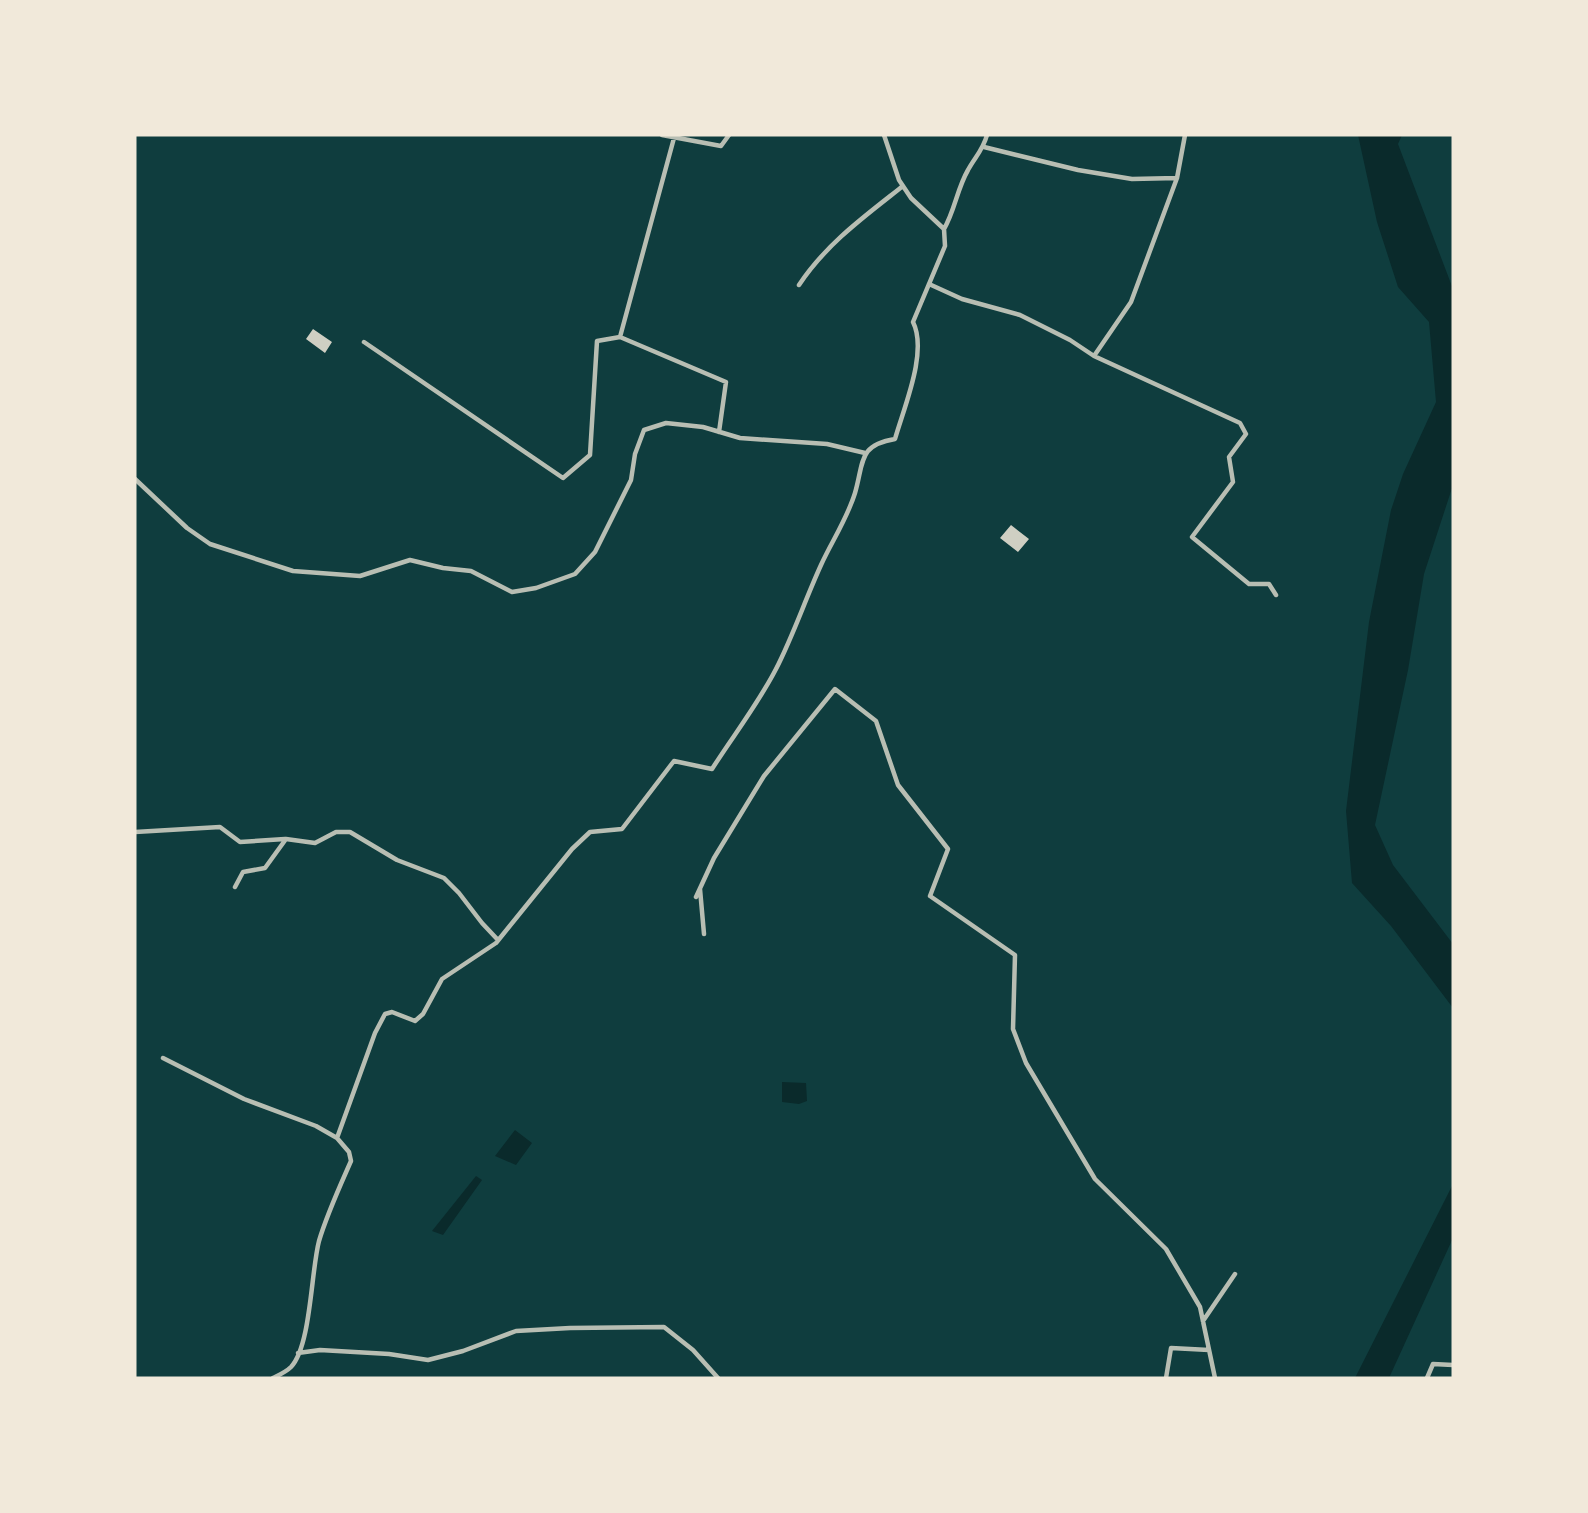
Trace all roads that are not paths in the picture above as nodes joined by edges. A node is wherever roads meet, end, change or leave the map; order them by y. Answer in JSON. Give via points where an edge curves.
{"nodes":[{"id":1,"x":662,"y":135,"type":"edge"},
{"id":2,"x":729,"y":135,"type":"edge"},
{"id":3,"x":884,"y":135,"type":"edge"},
{"id":4,"x":987,"y":135,"type":"edge"},
{"id":5,"x":1185,"y":135,"type":"edge"},
{"id":6,"x":674,"y":138,"type":"junction"},
{"id":7,"x":984,"y":147,"type":"junction"},
{"id":8,"x":1177,"y":178,"type":"junction"},
{"id":9,"x":903,"y":186,"type":"junction"},
{"id":10,"x":944,"y":229,"type":"junction"},
{"id":11,"x":929,"y":284,"type":"junction"},
{"id":12,"x":799,"y":285,"type":"dead end"},
{"id":13,"x":620,"y":337,"type":"junction"},
{"id":14,"x":364,"y":342,"type":"dead end"},
{"id":15,"x":1094,"y":356,"type":"junction"},
{"id":16,"x":719,"y":432,"type":"junction"},
{"id":17,"x":865,"y":453,"type":"junction"},
{"id":18,"x":135,"y":479,"type":"edge"},
{"id":19,"x":1276,"y":595,"type":"dead end"},
{"id":20,"x":135,"y":832,"type":"edge"},
{"id":21,"x":286,"y":839,"type":"junction"},
{"id":22,"x":235,"y":887,"type":"dead end"},
{"id":23,"x":700,"y":888,"type":"junction"},
{"id":24,"x":696,"y":897,"type":"dead end"},
{"id":25,"x":705,"y":934,"type":"dead end"},
{"id":26,"x":498,"y":940,"type":"junction"},
{"id":27,"x":163,"y":1058,"type":"dead end"},
{"id":28,"x":337,"y":1138,"type":"junction"},
{"id":29,"x":1235,"y":1274,"type":"dead end"},
{"id":30,"x":1203,"y":1322,"type":"junction"},
{"id":31,"x":1209,"y":1350,"type":"junction"},
{"id":32,"x":298,"y":1353,"type":"junction"},
{"id":33,"x":1453,"y":1365,"type":"edge"},
{"id":34,"x":273,"y":1378,"type":"edge"},
{"id":35,"x":718,"y":1378,"type":"edge"},
{"id":36,"x":1166,"y":1378,"type":"edge"},
{"id":37,"x":1214,"y":1378,"type":"edge"},
{"id":38,"x":1427,"y":1378,"type":"edge"}],
"edges":[{"from":1,"to":6,"type":"street"},
{"from":2,"to":6,"type":"street","via":[[721,146]]},
{"from":3,"to":9,"type":"street"},
{"from":4,"to":7,"type":"street"},
{"from":5,"to":8,"type":"street"},
{"from":6,"to":13,"type":"street"},
{"from":7,"to":8,"type":"street","via":[[1132,179]]},
{"from":7,"to":10,"type":"street","via":[[967,170]]},
{"from":8,"to":15,"type":"street","via":[[1131,302]]},
{"from":9,"to":10,"type":"street"},
{"from":9,"to":12,"type":"street","via":[[840,237]]},
{"from":10,"to":11,"type":"street","via":[[945,246]]},
{"from":11,"to":15,"type":"street","via":[[962,299],[1020,315]]},
{"from":11,"to":17,"type":"street","via":[[913,322],[918,355],[895,439],[877,442]]},
{"from":13,"to":14,"type":"street","via":[[597,341],[590,454],[563,478]]},
{"from":13,"to":16,"type":"street","via":[[726,382]]},
{"from":15,"to":19,"type":"street","via":[[1240,423],[1247,433],[1228,457],[1233,482],[1192,537],[1249,584],[1269,584]]},
{"from":16,"to":17,"type":"street"},
{"from":16,"to":18,"type":"street","via":[[666,423],[644,430],[631,480],[595,552],[575,574],[512,592],[471,571],[410,561],[360,576],[293,571],[210,544]]},
{"from":17,"to":26,"type":"street","via":[[844,522],[775,672],[712,769],[674,761],[622,829],[590,832],[572,849]]},
{"from":20,"to":21,"type":"street","via":[[220,827],[240,842]]},
{"from":21,"to":22,"type":"street","via":[[265,868],[243,872]]},
{"from":21,"to":26,"type":"street","via":[[315,843],[336,832],[350,832],[397,860],[444,878]]},
{"from":23,"to":24,"type":"street"},
{"from":23,"to":25,"type":"street"},
{"from":23,"to":30,"type":"street","via":[[764,776],[835,689],[876,721],[898,785],[948,849],[930,896],[1015,955],[1013,1029],[1027,1063],[1095,1179],[1166,1249],[1200,1307]]},
{"from":26,"to":28,"type":"street","via":[[442,979],[415,1021],[392,1012],[385,1014]]},
{"from":27,"to":28,"type":"street"},
{"from":28,"to":32,"type":"street","via":[[351,1161],[320,1237]]},
{"from":29,"to":30,"type":"street"},
{"from":30,"to":31,"type":"street"},
{"from":31,"to":36,"type":"street","via":[[1171,1348]]},
{"from":31,"to":37,"type":"street"},
{"from":32,"to":34,"type":"street","via":[[291,1367]]},
{"from":32,"to":35,"type":"street","via":[[320,1350],[428,1360],[516,1331],[664,1328],[693,1350]]},
{"from":33,"to":38,"type":"street","via":[[1433,1364]]}]}
